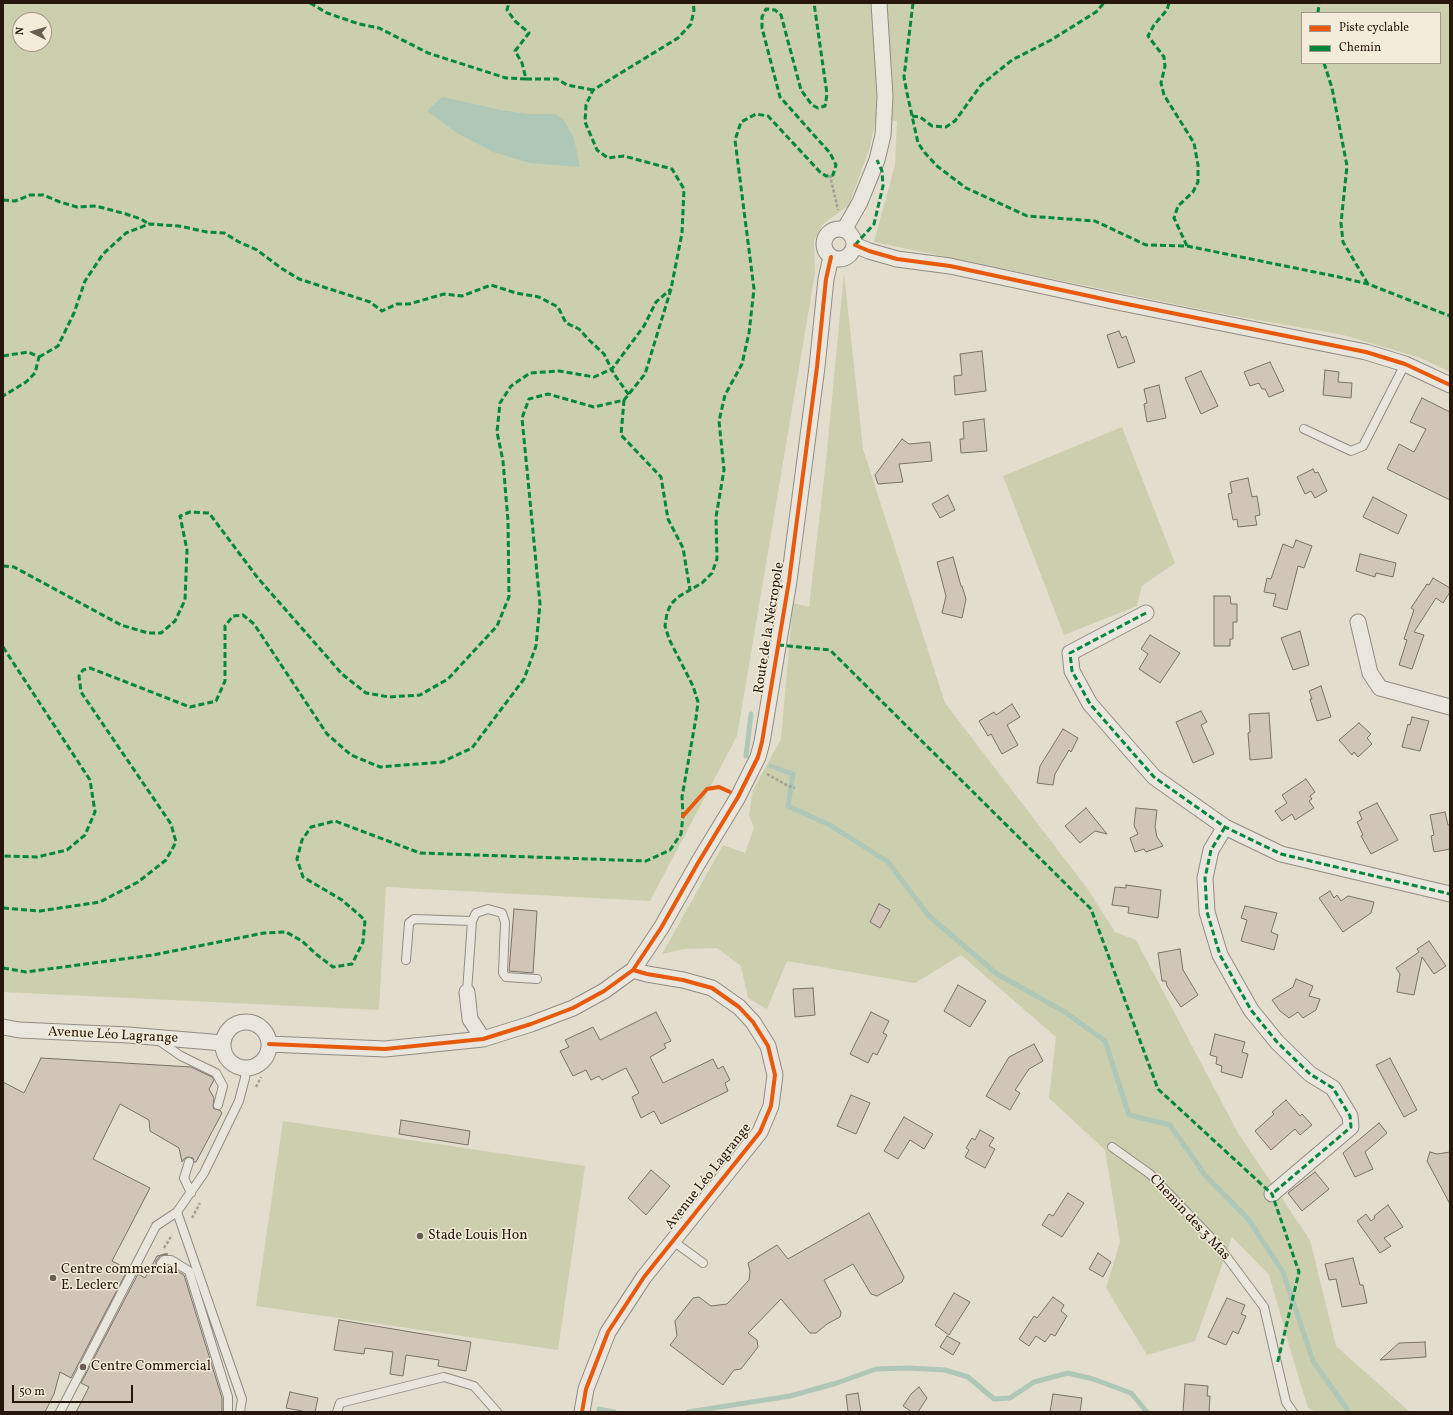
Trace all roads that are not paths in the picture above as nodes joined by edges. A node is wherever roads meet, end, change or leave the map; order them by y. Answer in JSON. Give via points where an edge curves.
{"nodes":[{"id":1,"x":880,"y":3,"type":"edge"},
{"id":2,"x":846,"y":226,"type":"junction"},
{"id":3,"x":854,"y":245,"type":"junction"},
{"id":4,"x":831,"y":257,"type":"junction"},
{"id":5,"x":1405,"y":364,"type":"junction"},
{"id":6,"x":1450,"y":385,"type":"edge"},
{"id":7,"x":1304,"y":429,"type":"dead end"},
{"id":8,"x":1146,"y":613,"type":"dead end"},
{"id":9,"x":1358,"y":622,"type":"dead end"},
{"id":10,"x":1450,"y":708,"type":"edge"},
{"id":11,"x":1225,"y":827,"type":"junction"},
{"id":12,"x":1450,"y":894,"type":"edge"},
{"id":13,"x":472,"y":921,"type":"junction"},
{"id":14,"x":406,"y":960,"type":"dead end"},
{"id":15,"x":633,"y":970,"type":"junction"},
{"id":16,"x":537,"y":979,"type":"dead end"},
{"id":17,"x":467,"y":992,"type":"joint"},
{"id":18,"x":3,"y":1027,"type":"edge"},
{"id":19,"x":154,"y":1037,"type":"junction"},
{"id":20,"x":483,"y":1040,"type":"junction"},
{"id":21,"x":223,"y":1043,"type":"junction"},
{"id":22,"x":269,"y":1044,"type":"junction"},
{"id":23,"x":246,"y":1068,"type":"junction"},
{"id":24,"x":218,"y":1105,"type":"dead end"},
{"id":25,"x":1112,"y":1147,"type":"dead end"},
{"id":26,"x":189,"y":1162,"type":"dead end"},
{"id":27,"x":191,"y":1193,"type":"junction"},
{"id":28,"x":1272,"y":1194,"type":"dead end"},
{"id":29,"x":177,"y":1212,"type":"junction"},
{"id":30,"x":673,"y":1240,"type":"junction"},
{"id":31,"x":703,"y":1262,"type":"dead end"},
{"id":32,"x":161,"y":1264,"type":"dead end"},
{"id":33,"x":60,"y":1412,"type":"edge"},
{"id":34,"x":228,"y":1412,"type":"edge"},
{"id":35,"x":240,"y":1412,"type":"edge"},
{"id":36,"x":337,"y":1412,"type":"edge"},
{"id":37,"x":497,"y":1412,"type":"edge"},
{"id":38,"x":582,"y":1412,"type":"edge"},
{"id":39,"x":1293,"y":1412,"type":"edge"}],
"edges":[{"from":1,"to":2,"type":"street","via":[[885,96],[883,135],[877,160],[860,202]]},
{"from":2,"to":3,"type":"street"},
{"from":2,"to":4,"type":"street","via":[[834,230],[826,237],[825,248]]},
{"from":3,"to":4,"type":"street","via":[[850,255],[841,259]]},
{"from":3,"to":5,"type":"street","via":[[897,259],[950,266],[1340,346]]},
{"from":4,"to":15,"type":"street","name":"Route de la Nécropole","via":[[826,279],[790,574],[758,757],[738,798],[661,928]]},
{"from":5,"to":6,"type":"street"},
{"from":5,"to":7,"type":"lane","via":[[1363,446],[1351,451]]},
{"from":8,"to":11,"type":"street","via":[[1070,653],[1072,671],[1090,704],[1154,777]]},
{"from":9,"to":10,"type":"street","via":[[1370,673],[1380,688]]},
{"from":11,"to":12,"type":"street","via":[[1280,854]]},
{"from":11,"to":28,"type":"street","via":[[1211,850],[1205,878],[1207,912],[1220,956],[1251,1010],[1276,1042],[1310,1074],[1333,1088],[1350,1116],[1351,1127]]},
{"from":13,"to":14,"type":"lane","via":[[414,919],[409,923]]},
{"from":13,"to":16,"type":"lane","via":[[476,913],[488,909],[502,913],[505,922],[503,972],[506,977]]},
{"from":13,"to":17,"type":"lane"},
{"from":15,"to":20,"type":"street","via":[[574,1008]]},
{"from":15,"to":30,"type":"street","name":"Avenue Léo Lagrange","via":[[712,988],[739,1007],[753,1022],[768,1046],[775,1074],[771,1106],[760,1132]]},
{"from":17,"to":20,"type":"street","via":[[470,1019]]},
{"from":18,"to":19,"type":"street","name":"Avenue Léo Lagrange","via":[[18,1030]]},
{"from":19,"to":21,"type":"street","name":"Avenue Léo Lagrange"},
{"from":19,"to":24,"type":"lane","via":[[181,1056],[216,1073],[223,1086]]},
{"from":20,"to":22,"type":"street","via":[[385,1049]]},
{"from":21,"to":22,"type":"street","via":[[229,1029],[236,1024],[251,1022],[264,1030]]},
{"from":21,"to":23,"type":"street","via":[[229,1060],[239,1067]]},
{"from":22,"to":23,"type":"street","via":[[268,1052],[260,1063]]},
{"from":23,"to":27,"type":"lane","via":[[246,1078],[239,1101],[204,1173]]},
{"from":25,"to":39,"type":"lane","name":"Chemin des 3 Mas","via":[[1150,1174],[1217,1244],[1264,1307],[1286,1402]]},
{"from":26,"to":27,"type":"lane","via":[[184,1178]]},
{"from":27,"to":29,"type":"lane"},
{"from":29,"to":33,"type":"lane","via":[[156,1226]]},
{"from":29,"to":35,"type":"lane","via":[[242,1399]]},
{"from":30,"to":31,"type":"lane"},
{"from":30,"to":38,"type":"street","name":"Avenue Léo Lagrange","via":[[644,1277],[608,1332],[586,1389]]},
{"from":32,"to":34,"type":"lane","via":[[164,1260],[171,1260],[189,1271],[228,1397]]},
{"from":36,"to":37,"type":"lane","via":[[340,1403],[444,1376],[474,1386]]}]}
